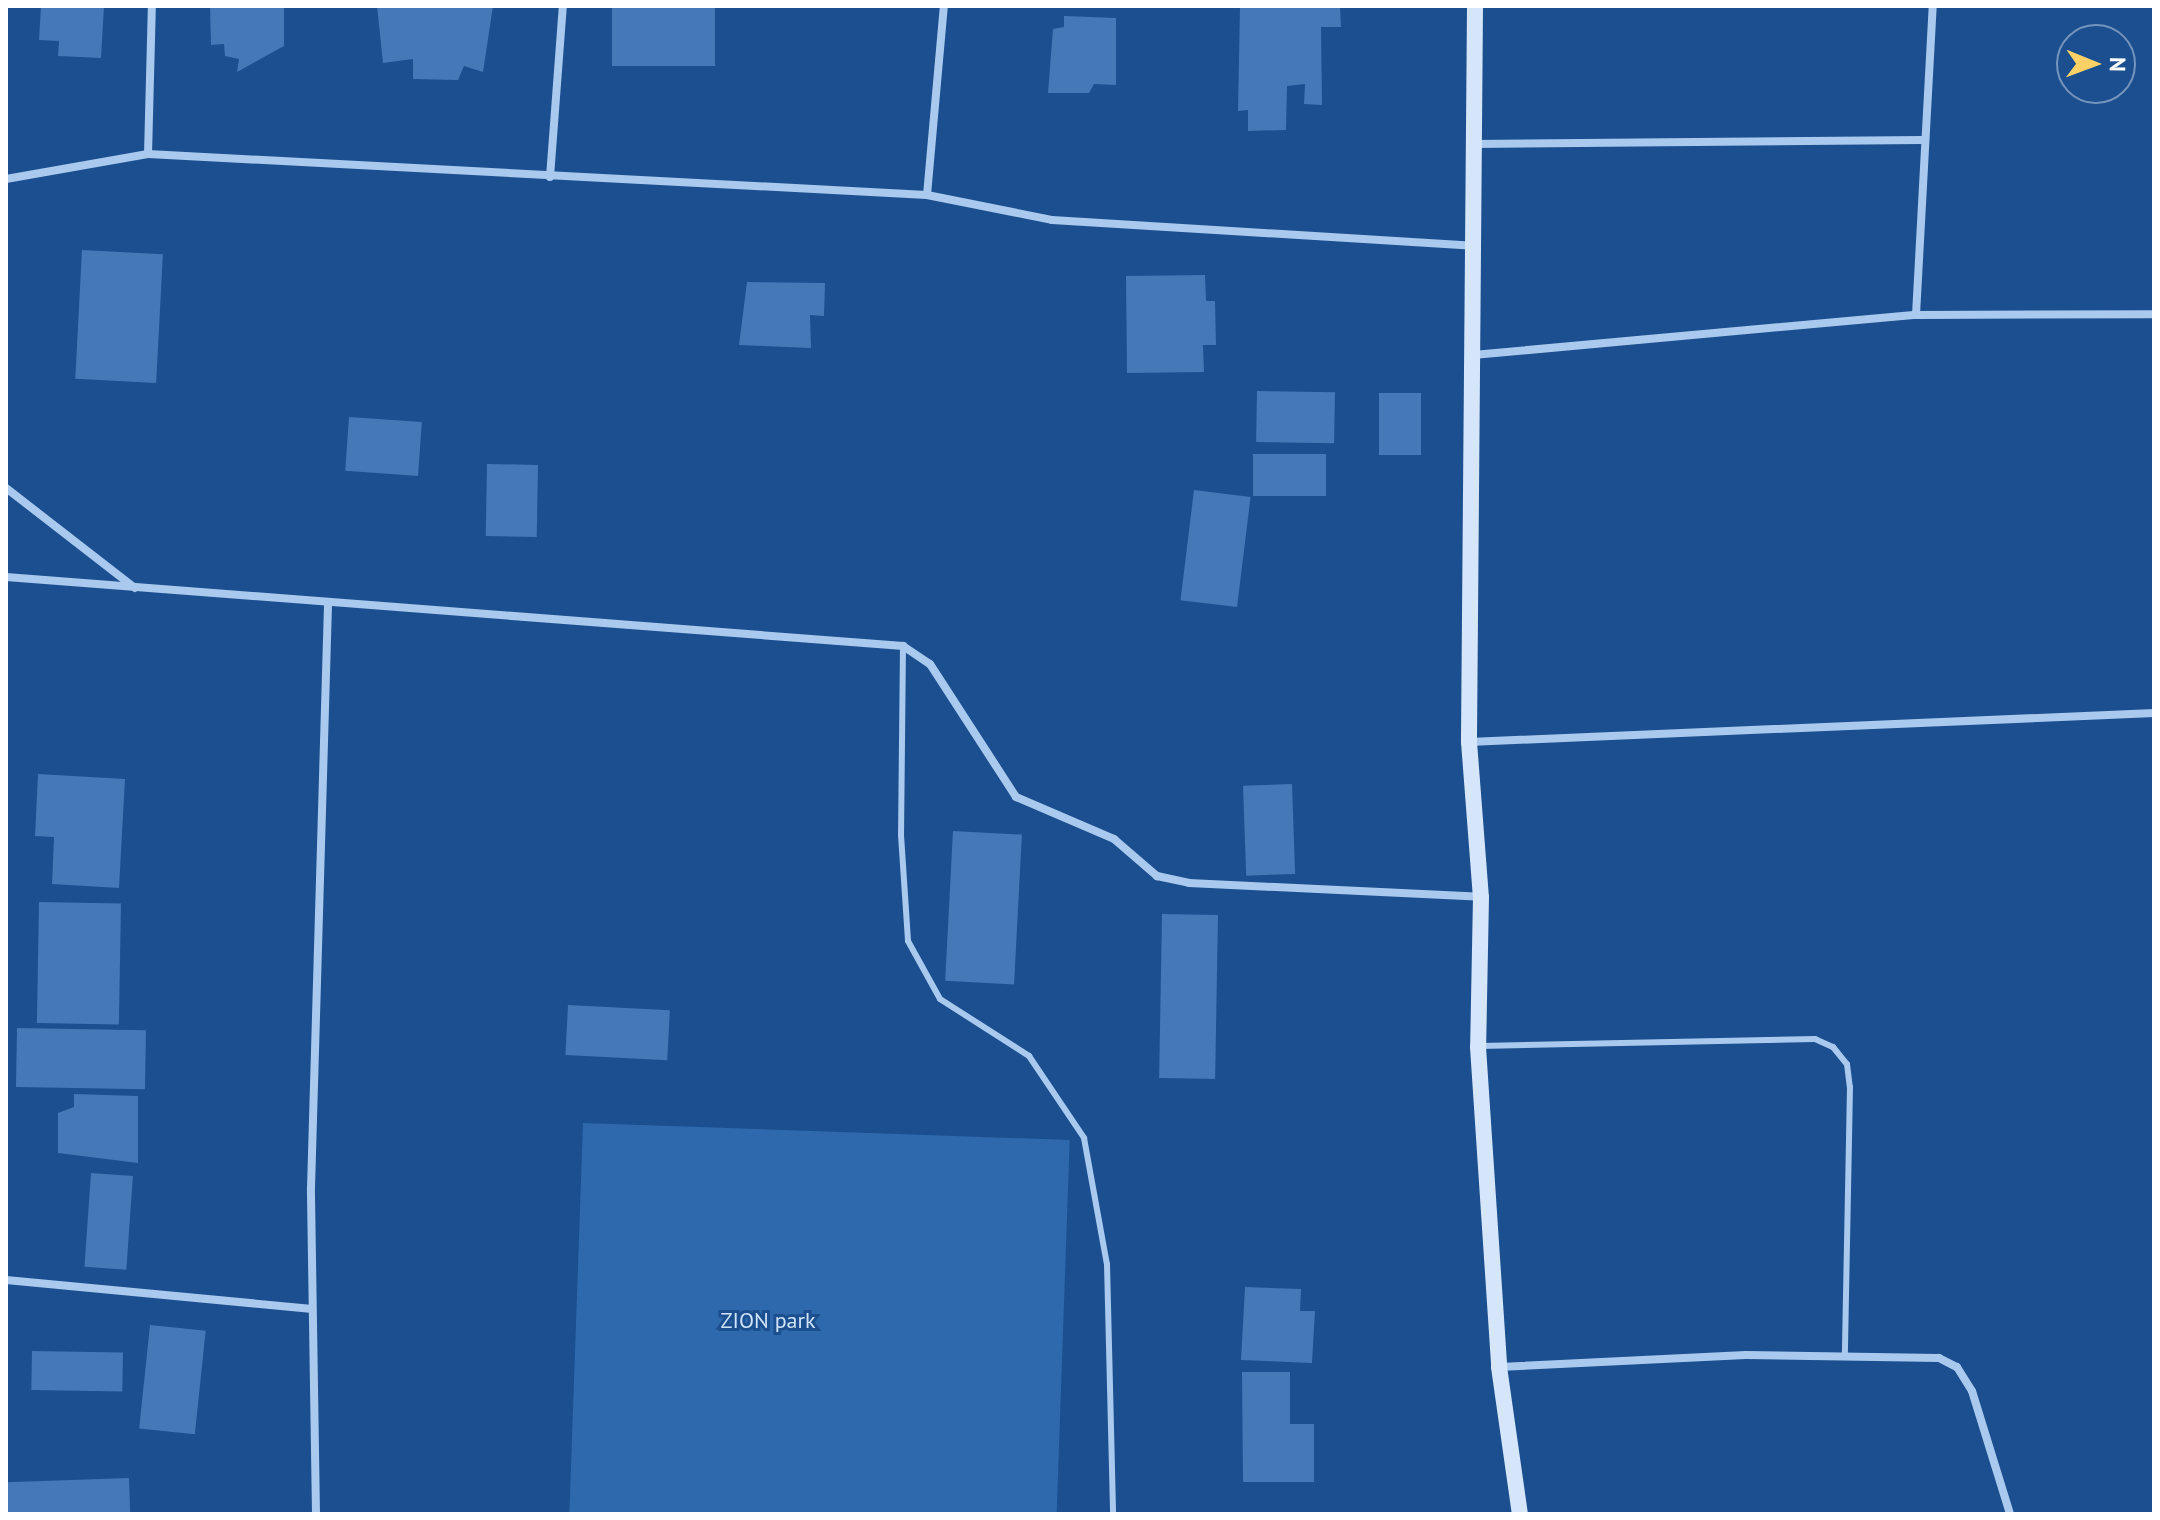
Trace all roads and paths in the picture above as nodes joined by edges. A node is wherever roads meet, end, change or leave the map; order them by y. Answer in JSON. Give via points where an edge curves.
{"nodes":[{"id":1,"x":152,"y":6,"type":"edge"},
{"id":2,"x":563,"y":6,"type":"edge"},
{"id":3,"x":944,"y":6,"type":"edge"},
{"id":4,"x":1475,"y":6,"type":"edge"},
{"id":5,"x":1933,"y":6,"type":"edge"},
{"id":6,"x":1923,"y":140,"type":"junction"},
{"id":7,"x":1472,"y":144,"type":"junction"},
{"id":8,"x":148,"y":154,"type":"junction"},
{"id":9,"x":550,"y":177,"type":"junction"},
{"id":10,"x":6,"y":179,"type":"edge"},
{"id":11,"x":927,"y":195,"type":"junction"},
{"id":12,"x":1473,"y":246,"type":"junction"},
{"id":13,"x":2154,"y":314,"type":"edge"},
{"id":14,"x":1916,"y":315,"type":"junction"},
{"id":15,"x":1472,"y":355,"type":"junction"},
{"id":16,"x":6,"y":488,"type":"edge"},
{"id":17,"x":6,"y":577,"type":"edge"},
{"id":18,"x":135,"y":588,"type":"junction"},
{"id":19,"x":328,"y":604,"type":"junction"},
{"id":20,"x":903,"y":646,"type":"junction"},
{"id":21,"x":2154,"y":713,"type":"edge"},
{"id":22,"x":1469,"y":742,"type":"junction"},
{"id":23,"x":1481,"y":897,"type":"junction"},
{"id":24,"x":1478,"y":1047,"type":"junction"},
{"id":25,"x":6,"y":1280,"type":"edge"},
{"id":26,"x":310,"y":1309,"type":"junction"},
{"id":27,"x":1845,"y":1356,"type":"junction"},
{"id":28,"x":1499,"y":1367,"type":"junction"},
{"id":29,"x":316,"y":1514,"type":"edge"},
{"id":30,"x":1113,"y":1514,"type":"edge"},
{"id":31,"x":1520,"y":1514,"type":"edge"},
{"id":32,"x":2010,"y":1514,"type":"edge"}],
"edges":[{"from":1,"to":8,"type":"street"},
{"from":2,"to":9,"type":"street"},
{"from":3,"to":11,"type":"street"},
{"from":4,"to":7,"type":"street"},
{"from":5,"to":6,"type":"street"},
{"from":6,"to":7,"type":"street"},
{"from":6,"to":14,"type":"street"},
{"from":7,"to":12,"type":"street"},
{"from":8,"to":9,"type":"street"},
{"from":8,"to":10,"type":"street"},
{"from":9,"to":11,"type":"street"},
{"from":11,"to":12,"type":"street","via":[[1052,220]]},
{"from":12,"to":15,"type":"street"},
{"from":13,"to":14,"type":"street"},
{"from":14,"to":15,"type":"street"},
{"from":15,"to":22,"type":"street"},
{"from":16,"to":18,"type":"street"},
{"from":17,"to":18,"type":"street"},
{"from":18,"to":19,"type":"street"},
{"from":19,"to":20,"type":"street"},
{"from":19,"to":26,"type":"street"},
{"from":20,"to":23,"type":"street","via":[[930,664],[1016,797],[1114,839],[1157,876],[1189,883]]},
{"from":20,"to":30,"type":"lane","via":[[901,835],[908,941],[940,999],[1029,1056],[1084,1138],[1107,1264]]},
{"from":21,"to":22,"type":"street"},
{"from":22,"to":23,"type":"street"},
{"from":23,"to":24,"type":"street"},
{"from":24,"to":27,"type":"lane","via":[[1815,1039],[1833,1047],[1847,1064],[1850,1087]]},
{"from":24,"to":28,"type":"street"},
{"from":25,"to":26,"type":"street"},
{"from":26,"to":29,"type":"street"},
{"from":27,"to":28,"type":"street"},
{"from":27,"to":32,"type":"street","via":[[1939,1358],[1957,1367],[1972,1391]]},
{"from":28,"to":31,"type":"street"}]}
